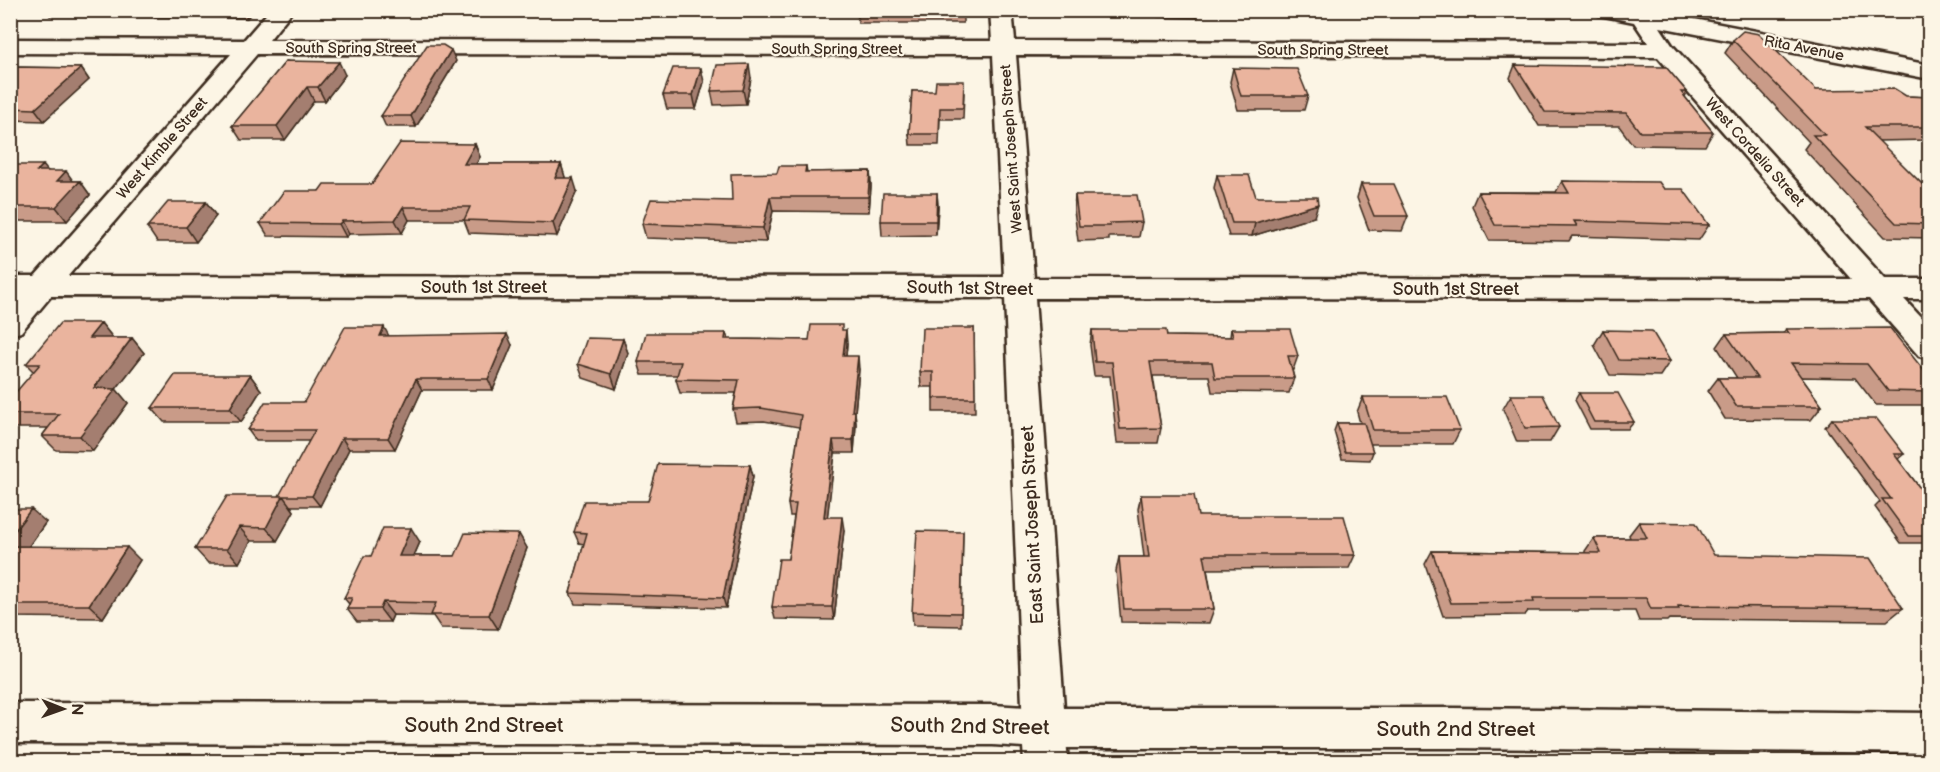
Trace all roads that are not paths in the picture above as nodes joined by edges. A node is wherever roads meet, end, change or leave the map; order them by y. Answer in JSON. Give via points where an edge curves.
{"nodes":[{"id":1,"x":282,"y":10,"type":"edge"},
{"id":2,"x":1001,"y":10,"type":"edge"},
{"id":3,"x":1607,"y":10,"type":"edge"},
{"id":4,"x":1639,"y":14,"type":"edge"},
{"id":5,"x":10,"y":46,"type":"edge"},
{"id":6,"x":250,"y":47,"type":"junction"},
{"id":7,"x":1004,"y":50,"type":"junction"},
{"id":8,"x":1664,"y":50,"type":"junction"},
{"id":9,"x":1929,"y":72,"type":"edge"},
{"id":10,"x":10,"y":285,"type":"edge"},
{"id":11,"x":44,"y":287,"type":"junction"},
{"id":12,"x":1020,"y":288,"type":"junction"},
{"id":13,"x":1878,"y":289,"type":"junction"},
{"id":14,"x":1929,"y":289,"type":"edge"},
{"id":15,"x":10,"y":324,"type":"edge"},
{"id":16,"x":1929,"y":348,"type":"edge"},
{"id":17,"x":10,"y":723,"type":"edge"},
{"id":18,"x":1929,"y":733,"type":"edge"},
{"id":19,"x":1045,"y":745,"type":"edge"}],
"edges":[{"from":1,"to":6,"type":"street","name":"West Kimble Street"},
{"from":2,"to":7,"type":"street","name":"West Saint Joseph Street"},
{"from":3,"to":4,"type":"street","name":"Rita Avenue"},
{"from":4,"to":8,"type":"street","name":"West Cordelia Street"},
{"from":4,"to":9,"type":"street","name":"Rita Avenue"},
{"from":5,"to":6,"type":"street","name":"South Spring Street"},
{"from":6,"to":7,"type":"street","name":"South Spring Street"},
{"from":6,"to":11,"type":"street","name":"West Kimble Street"},
{"from":7,"to":8,"type":"street","name":"South Spring Street"},
{"from":7,"to":12,"type":"street","name":"West Saint Joseph Street"},
{"from":8,"to":13,"type":"street","name":"West Cordelia Street"},
{"from":10,"to":11,"type":"street","name":"South 1st Street"},
{"from":11,"to":12,"type":"street","name":"South 1st Street"},
{"from":11,"to":15,"type":"street","name":"West Kimble Street"},
{"from":12,"to":13,"type":"street","name":"South 1st Street"},
{"from":12,"to":19,"type":"street","name":"East Saint Joseph Street"},
{"from":13,"to":14,"type":"street","name":"South 1st Street"},
{"from":13,"to":16,"type":"street","name":"West Cordelia Street"},
{"from":17,"to":19,"type":"street","name":"South 2nd Street","via":[[967,725]]},
{"from":18,"to":19,"type":"street","name":"South 2nd Street","via":[[1451,728]]}]}
